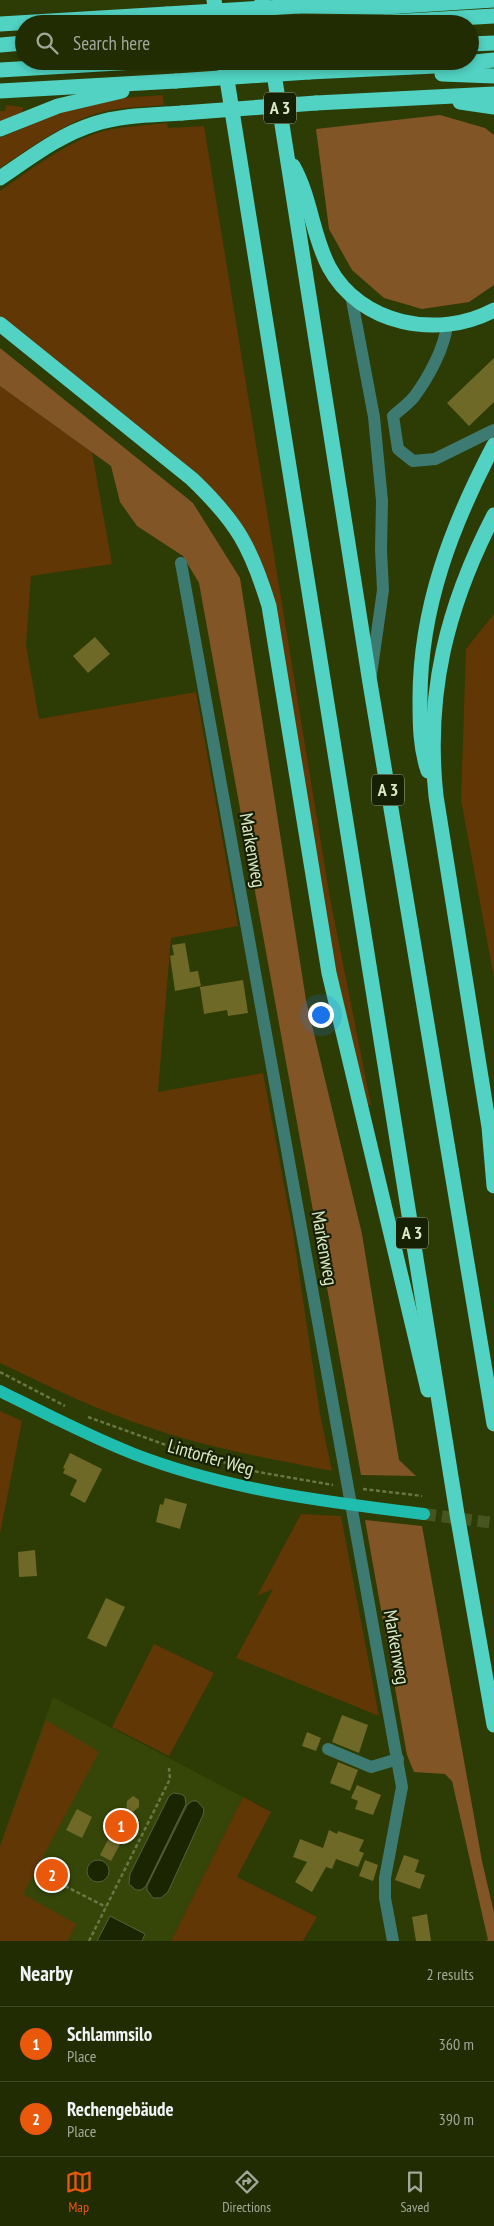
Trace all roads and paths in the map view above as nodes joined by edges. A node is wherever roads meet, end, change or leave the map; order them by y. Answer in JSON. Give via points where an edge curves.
{"nodes":[{"id":1,"x":214,"y":0,"type":"edge"},
{"id":2,"x":262,"y":0,"type":"edge"},
{"id":3,"x":342,"y":0,"type":"edge"},
{"id":4,"x":494,"y":0,"type":"edge"},
{"id":5,"x":299,"y":6,"type":"junction"},
{"id":6,"x":150,"y":15,"type":"edge"},
{"id":7,"x":216,"y":15,"type":"edge"},
{"id":8,"x":264,"y":15,"type":"edge"},
{"id":9,"x":494,"y":16,"type":"edge"},
{"id":10,"x":479,"y":17,"type":"edge"},
{"id":11,"x":15,"y":23,"type":"edge"},
{"id":12,"x":0,"y":24,"type":"edge"},
{"id":13,"x":494,"y":43,"type":"edge"},
{"id":14,"x":15,"y":44,"type":"edge"},
{"id":15,"x":479,"y":44,"type":"edge"},
{"id":16,"x":0,"y":45,"type":"edge"},
{"id":17,"x":494,"y":60,"type":"edge"},
{"id":18,"x":479,"y":61,"type":"edge"},
{"id":19,"x":15,"y":69,"type":"edge"},
{"id":20,"x":0,"y":70,"type":"edge"},
{"id":21,"x":225,"y":70,"type":"edge"},
{"id":22,"x":274,"y":70,"type":"edge"},
{"id":23,"x":355,"y":70,"type":"edge"},
{"id":24,"x":411,"y":70,"type":"edge"},
{"id":25,"x":494,"y":76,"type":"edge"},
{"id":26,"x":157,"y":82,"type":"junction"},
{"id":27,"x":0,"y":91,"type":"edge"},
{"id":28,"x":494,"y":94,"type":"edge"},
{"id":29,"x":404,"y":97,"type":"junction"},
{"id":30,"x":494,"y":108,"type":"edge"},
{"id":31,"x":0,"y":129,"type":"edge"},
{"id":32,"x":288,"y":155,"type":"junction"},
{"id":33,"x":0,"y":178,"type":"edge"},
{"id":34,"x":351,"y":294,"type":"junction"},
{"id":35,"x":494,"y":310,"type":"edge"},
{"id":36,"x":0,"y":324,"type":"edge"},
{"id":37,"x":446,"y":324,"type":"junction"},
{"id":38,"x":393,"y":416,"type":"junction"},
{"id":39,"x":374,"y":417,"type":"junction"},
{"id":40,"x":494,"y":430,"type":"edge"},
{"id":41,"x":494,"y":445,"type":"edge"},
{"id":42,"x":494,"y":515,"type":"edge"},
{"id":43,"x":182,"y":562,"type":"dead end"},
{"id":44,"x":370,"y":683,"type":"junction"},
{"id":45,"x":436,"y":796,"type":"junction"},
{"id":46,"x":494,"y":1186,"type":"edge"},
{"id":47,"x":0,"y":1372,"type":"edge"},
{"id":48,"x":0,"y":1391,"type":"edge"},
{"id":49,"x":66,"y":1407,"type":"dead end"},
{"id":50,"x":82,"y":1416,"type":"dead end"},
{"id":51,"x":494,"y":1424,"type":"edge"},
{"id":52,"x":350,"y":1487,"type":"junction"},
{"id":53,"x":422,"y":1496,"type":"dead end"},
{"id":54,"x":353,"y":1506,"type":"junction"},
{"id":55,"x":424,"y":1514,"type":"tunnel mouth"},
{"id":56,"x":457,"y":1514,"type":"junction"},
{"id":57,"x":494,"y":1725,"type":"edge"},
{"id":58,"x":328,"y":1749,"type":"dead end"},
{"id":59,"x":398,"y":1760,"type":"junction"},
{"id":60,"x":169,"y":1768,"type":"dead end"},
{"id":61,"x":65,"y":1886,"type":"dead end"},
{"id":62,"x":106,"y":1907,"type":"junction"},
{"id":63,"x":89,"y":1941,"type":"edge"},
{"id":64,"x":393,"y":1941,"type":"edge"}],
"edges":[{"from":1,"to":7,"type":"highway"},
{"from":2,"to":8,"type":"highway"},
{"from":3,"to":5,"type":"highway"},
{"from":4,"to":5,"type":"highway","via":[[386,7]]},
{"from":5,"to":6,"type":"highway","bridge":true},
{"from":9,"to":10,"type":"highway"},
{"from":11,"to":12,"type":"highway","bridge":true},
{"from":13,"to":15,"type":"highway"},
{"from":14,"to":16,"type":"highway"},
{"from":17,"to":18,"type":"highway"},
{"from":19,"to":20,"type":"highway"},
{"from":21,"to":56,"type":"highway","number":"A 3"},
{"from":22,"to":32,"type":"highway","number":"A 3"},
{"from":23,"to":26,"type":"highway","bridge":true},
{"from":24,"to":25,"type":"highway","via":[[431,74]]},
{"from":26,"to":27,"type":"highway"},
{"from":26,"to":31,"type":"highway","via":[[58,106]]},
{"from":28,"to":29,"type":"highway"},
{"from":29,"to":30,"type":"highway","via":[[420,101],[468,102]]},
{"from":29,"to":33,"type":"highway","bridge":true,"via":[[124,117],[95,123],[58,140]]},
{"from":32,"to":34,"type":"highway","via":[[307,194],[318,239],[329,265]]},
{"from":32,"to":44,"type":"highway","number":"A 3"},
{"from":34,"to":37,"type":"highway","via":[[375,311],[399,321]]},
{"from":34,"to":39,"type":"street"},
{"from":35,"to":37,"type":"highway","via":[[470,320]]},
{"from":36,"to":56,"type":"highway","via":[[218,503],[238,530],[256,566],[268,606],[329,972]]},
{"from":37,"to":38,"type":"street","via":[[442,344],[423,382],[413,398]]},
{"from":38,"to":39,"type":"street"},
{"from":38,"to":40,"type":"street","via":[[398,448],[413,461],[435,459]]},
{"from":39,"to":44,"type":"street","via":[[382,501],[384,590]]},
{"from":41,"to":45,"type":"highway","via":[[453,529],[438,573],[426,625],[420,688],[421,740]]},
{"from":42,"to":45,"type":"highway","via":[[457,598],[437,676],[433,748]]},
{"from":43,"to":52,"type":"street","name":"Markenweg"},
{"from":44,"to":51,"type":"highway","number":"A 3"},
{"from":45,"to":46,"type":"highway","via":[[489,1127]]},
{"from":47,"to":49,"type":"path"},
{"from":48,"to":54,"type":"main road","name":"Lintorfer Weg","via":[[136,1454],[264,1491]]},
{"from":50,"to":52,"type":"path","via":[[177,1449],[258,1472]]},
{"from":52,"to":53,"type":"path"},
{"from":52,"to":54,"type":"street","name":"Markenweg"},
{"from":54,"to":55,"type":"main road","name":"Lintorfer Weg"},
{"from":54,"to":59,"type":"street","name":"Markenweg"},
{"from":56,"to":57,"type":"highway","number":"A 3"},
{"from":58,"to":59,"type":"street","via":[[372,1767]]},
{"from":59,"to":64,"type":"street","name":"Markenweg","via":[[402,1787],[385,1878],[385,1898]]},
{"from":60,"to":62,"type":"path","via":[[170,1779]]},
{"from":61,"to":62,"type":"path"},
{"from":62,"to":63,"type":"path"}]}
